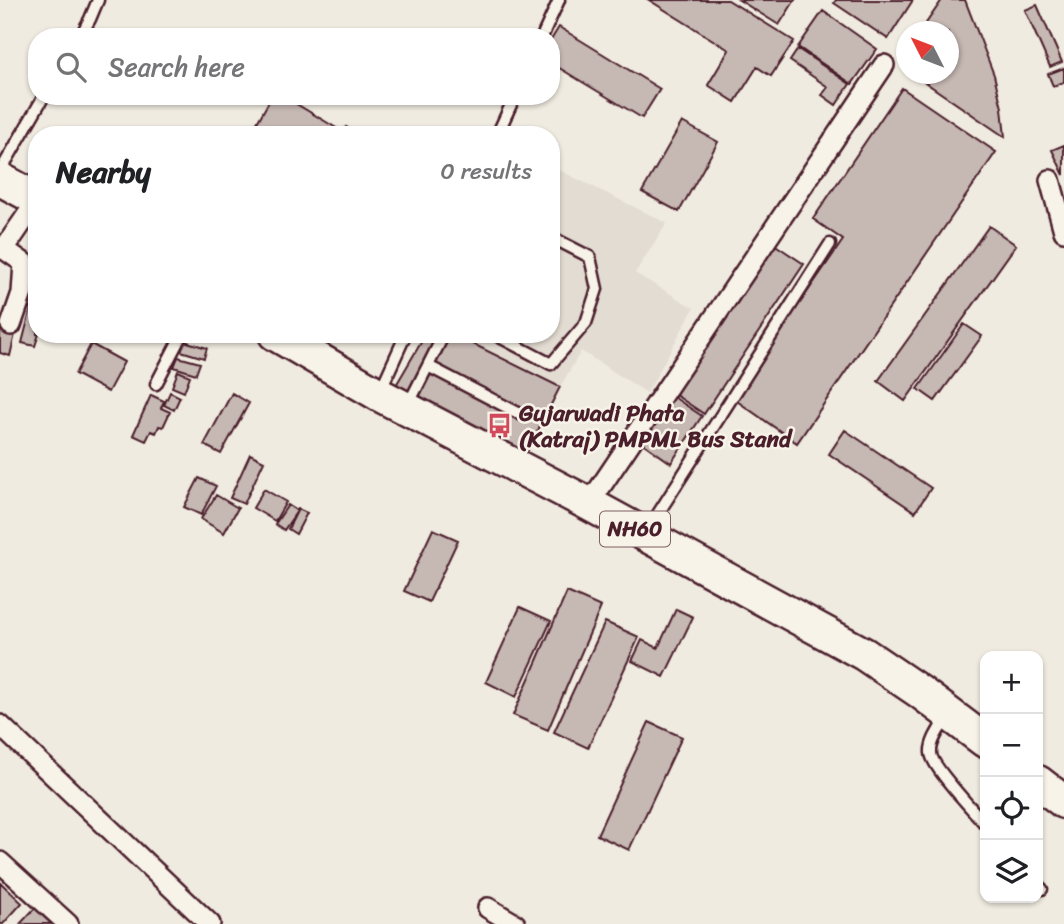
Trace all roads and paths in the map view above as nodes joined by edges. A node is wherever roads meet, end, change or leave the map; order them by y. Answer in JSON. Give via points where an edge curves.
{"nodes":[{"id":1,"x":98,"y":0,"type":"edge"},
{"id":2,"x":559,"y":0,"type":"edge"},
{"id":3,"x":85,"y":28,"type":"edge"},
{"id":4,"x":546,"y":28,"type":"edge"},
{"id":5,"x":884,"y":65,"type":"dead end"},
{"id":6,"x":39,"y":105,"type":"edge"},
{"id":7,"x":511,"y":105,"type":"edge"},
{"id":8,"x":501,"y":126,"type":"edge"},
{"id":9,"x":0,"y":172,"type":"edge"},
{"id":10,"x":0,"y":179,"type":"edge"},
{"id":11,"x":1050,"y":180,"type":"dead end"},
{"id":12,"x":28,"y":195,"type":"edge"},
{"id":13,"x":28,"y":212,"type":"edge"},
{"id":14,"x":1064,"y":231,"type":"edge"},
{"id":15,"x":560,"y":242,"type":"edge"},
{"id":16,"x":830,"y":244,"type":"dead end"},
{"id":17,"x":2,"y":248,"type":"edge"},
{"id":18,"x":11,"y":325,"type":"dead end"},
{"id":19,"x":177,"y":343,"type":"edge"},
{"id":20,"x":290,"y":343,"type":"edge"},
{"id":21,"x":402,"y":343,"type":"edge"},
{"id":22,"x":440,"y":343,"type":"edge"},
{"id":23,"x":511,"y":343,"type":"edge"},
{"id":24,"x":428,"y":366,"type":"junction"},
{"id":25,"x":156,"y":384,"type":"dead end"},
{"id":26,"x":378,"y":394,"type":"junction"},
{"id":27,"x":406,"y":408,"type":"junction"},
{"id":28,"x":520,"y":414,"type":"dead end"},
{"id":29,"x":589,"y":504,"type":"junction"},
{"id":30,"x":645,"y":534,"type":"junction"},
{"id":31,"x":949,"y":714,"type":"junction"},
{"id":32,"x":0,"y":725,"type":"edge"},
{"id":33,"x":980,"y":737,"type":"edge"},
{"id":34,"x":1043,"y":786,"type":"edge"},
{"id":35,"x":1064,"y":802,"type":"edge"},
{"id":36,"x":980,"y":818,"type":"edge"},
{"id":37,"x":0,"y":862,"type":"edge"},
{"id":38,"x":488,"y":908,"type":"dead end"},
{"id":39,"x":68,"y":924,"type":"edge"},
{"id":40,"x":210,"y":924,"type":"edge"},
{"id":41,"x":514,"y":924,"type":"edge"}],
"edges":[{"from":1,"to":3,"type":"lane"},
{"from":2,"to":4,"type":"lane"},
{"from":5,"to":29,"type":"street"},
{"from":6,"to":9,"type":"lane"},
{"from":7,"to":8,"type":"lane"},
{"from":10,"to":12,"type":"highway"},
{"from":11,"to":14,"type":"street"},
{"from":13,"to":17,"type":"street"},
{"from":15,"to":23,"type":"lane","via":[[590,257],[597,289],[586,323],[551,364]]},
{"from":16,"to":30,"type":"lane"},
{"from":17,"to":18,"type":"street","via":[[24,263],[22,293]]},
{"from":19,"to":25,"type":"lane"},
{"from":20,"to":26,"type":"highway","number":"NH60"},
{"from":21,"to":26,"type":"lane"},
{"from":22,"to":24,"type":"lane"},
{"from":24,"to":27,"type":"lane"},
{"from":24,"to":28,"type":"lane"},
{"from":26,"to":27,"type":"highway","number":"NH60"},
{"from":27,"to":29,"type":"highway","number":"NH60"},
{"from":29,"to":30,"type":"highway","number":"NH60"},
{"from":30,"to":31,"type":"highway","number":"NH60","via":[[864,654]]},
{"from":31,"to":33,"type":"highway","number":"NH60"},
{"from":31,"to":36,"type":"lane","via":[[930,755]]},
{"from":32,"to":40,"type":"street"},
{"from":34,"to":35,"type":"highway"},
{"from":37,"to":39,"type":"street"},
{"from":38,"to":41,"type":"street"}]}
